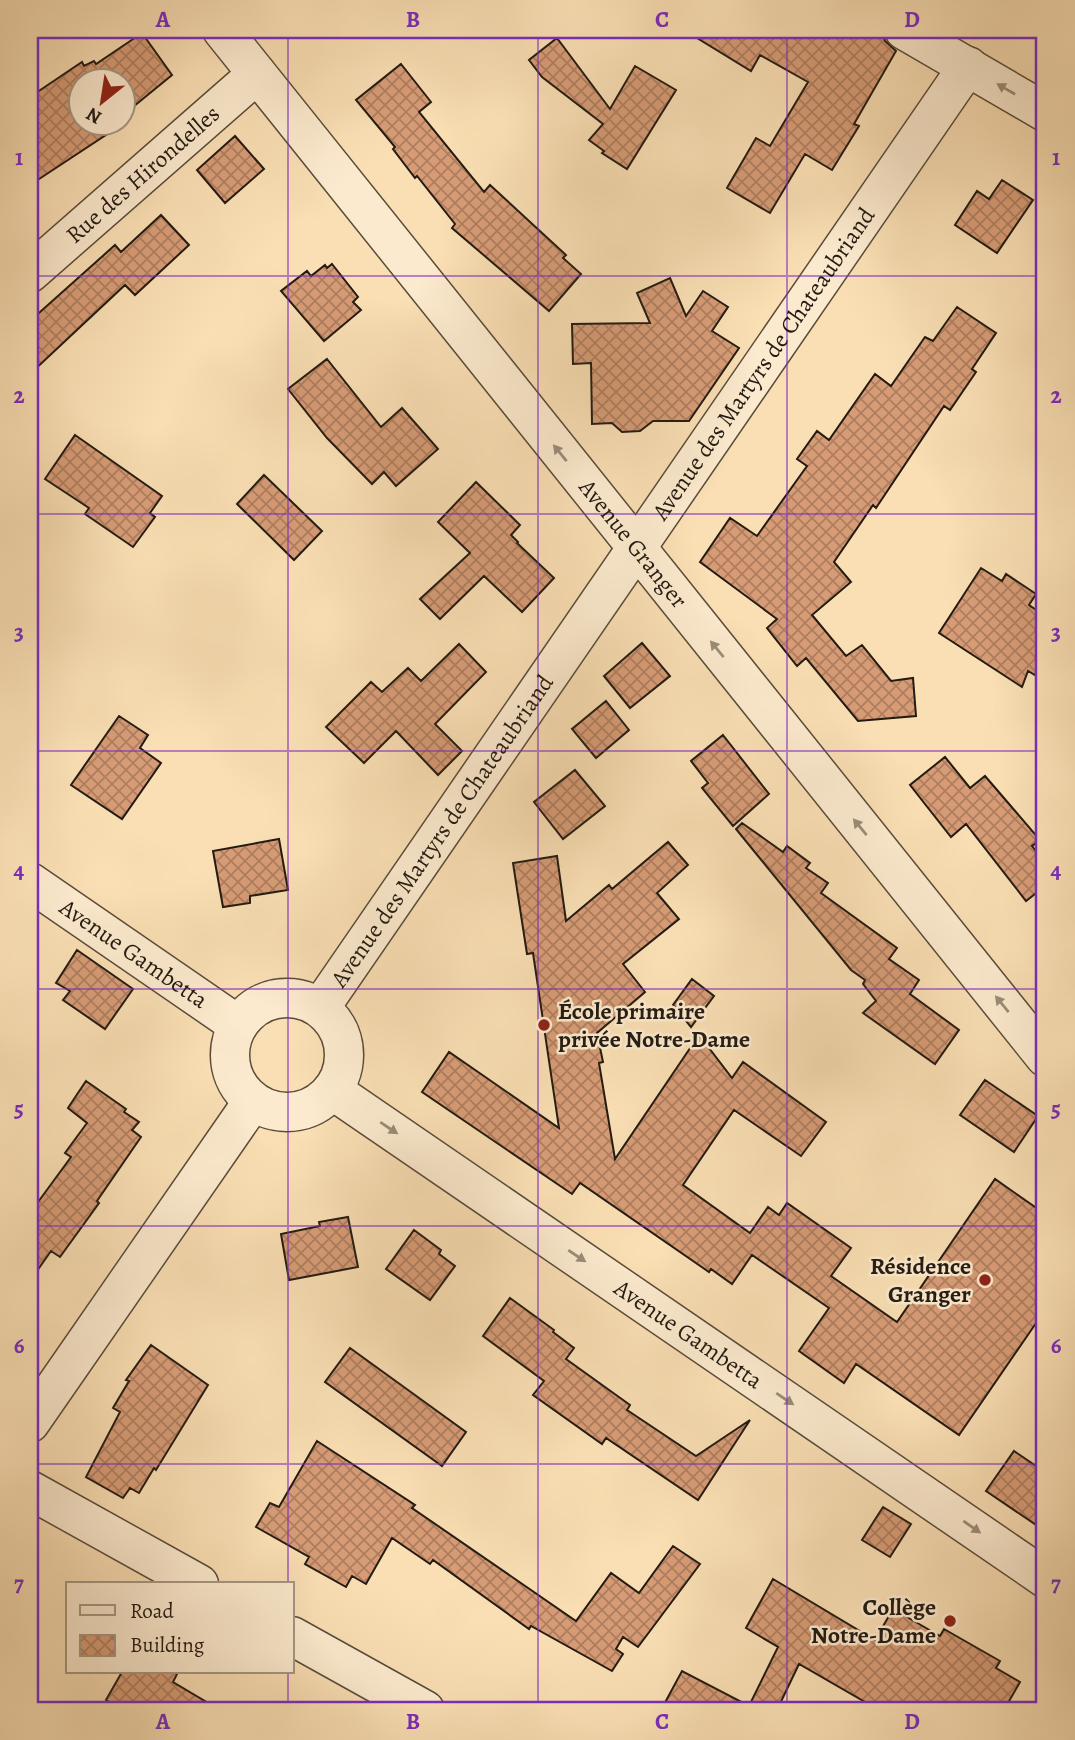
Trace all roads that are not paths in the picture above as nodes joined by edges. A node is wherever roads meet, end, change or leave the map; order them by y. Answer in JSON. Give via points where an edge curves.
{"nodes":[{"id":1,"x":222,"y":30,"type":"edge"},
{"id":2,"x":904,"y":30,"type":"edge"},
{"id":3,"x":968,"y":66,"type":"junction"},
{"id":4,"x":257,"y":74,"type":"junction"},
{"id":5,"x":1045,"y":112,"type":"edge"},
{"id":6,"x":30,"y":273,"type":"edge"},
{"id":7,"x":637,"y":549,"type":"junction"},
{"id":8,"x":30,"y":882,"type":"edge"},
{"id":9,"x":320,"y":1008,"type":"junction"},
{"id":10,"x":238,"y":1025,"type":"junction"},
{"id":11,"x":1045,"y":1057,"type":"edge"},
{"id":12,"x":332,"y":1090,"type":"junction"},
{"id":13,"x":253,"y":1101,"type":"junction"},
{"id":14,"x":30,"y":1423,"type":"edge"},
{"id":15,"x":30,"y":1490,"type":"edge"},
{"id":16,"x":1045,"y":1577,"type":"edge"},
{"id":17,"x":195,"y":1582,"type":"edge"},
{"id":18,"x":294,"y":1637,"type":"edge"},
{"id":19,"x":425,"y":1710,"type":"edge"}],
"edges":[{"from":1,"to":4,"type":"street","name":"Avenue Granger"},
{"from":2,"to":3,"type":"street"},
{"from":5,"to":3,"type":"street","one_way":true},
{"from":3,"to":7,"type":"street","name":"Avenue des Martyrs de Chateaubriand"},
{"from":4,"to":6,"type":"street","name":"Rue des Hirondelles"},
{"from":7,"to":4,"type":"street","name":"Avenue Granger","one_way":true},
{"from":7,"to":9,"type":"street","name":"Avenue des Martyrs de Chateaubriand"},
{"from":11,"to":7,"type":"street","name":"Avenue Granger","one_way":true},
{"from":8,"to":10,"type":"street","name":"Avenue Gambetta"},
{"from":9,"to":10,"type":"street","via":[[295,998],[268,1000]]},
{"from":9,"to":12,"type":"street","via":[[331,1018],[344,1046],[340,1076]]},
{"from":10,"to":13,"type":"street","via":[[230,1044],[230,1066],[238,1085]]},
{"from":12,"to":13,"type":"street","via":[[322,1100],[295,1111],[280,1112]]},
{"from":12,"to":16,"type":"street","name":"Avenue Gambetta","one_way":true},
{"from":13,"to":14,"type":"street"},
{"from":15,"to":17,"type":"street"},
{"from":18,"to":19,"type":"street"}]}
